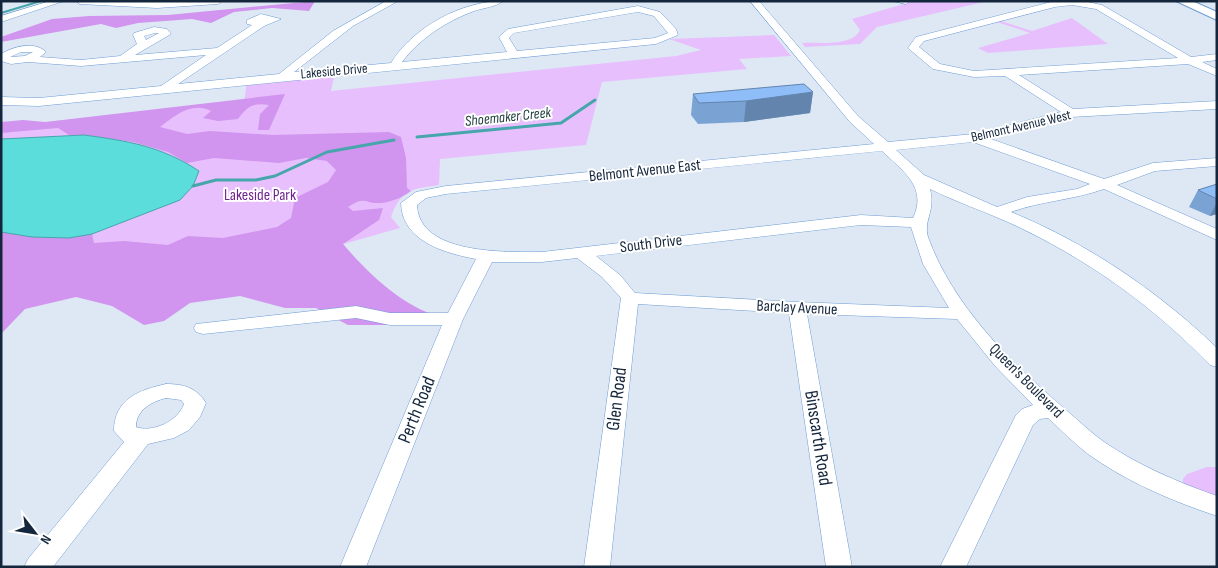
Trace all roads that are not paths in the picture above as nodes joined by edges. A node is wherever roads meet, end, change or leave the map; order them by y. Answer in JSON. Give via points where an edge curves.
{"nodes":[{"id":1,"x":60,"y":1,"type":"edge"},
{"id":2,"x":80,"y":1,"type":"edge"},
{"id":3,"x":218,"y":1,"type":"edge"},
{"id":4,"x":394,"y":1,"type":"edge"},
{"id":5,"x":499,"y":1,"type":"edge"},
{"id":6,"x":754,"y":1,"type":"edge"},
{"id":7,"x":897,"y":1,"type":"edge"},
{"id":8,"x":906,"y":1,"type":"edge"},
{"id":9,"x":1182,"y":1,"type":"edge"},
{"id":10,"x":1073,"y":2,"type":"edge"},
{"id":11,"x":1094,"y":4,"type":"edge"},
{"id":12,"x":1217,"y":16,"type":"edge"},
{"id":13,"x":1,"y":19,"type":"edge"},
{"id":14,"x":261,"y":24,"type":"dead end"},
{"id":15,"x":143,"y":45,"type":"dead end"},
{"id":16,"x":220,"y":51,"type":"junction"},
{"id":17,"x":513,"y":54,"type":"junction"},
{"id":18,"x":1217,"y":57,"type":"edge"},
{"id":19,"x":28,"y":59,"type":"dead end"},
{"id":20,"x":122,"y":59,"type":"junction"},
{"id":21,"x":1189,"y":60,"type":"junction"},
{"id":22,"x":395,"y":66,"type":"junction"},
{"id":23,"x":1008,"y":72,"type":"junction"},
{"id":24,"x":1217,"y":73,"type":"edge"},
{"id":25,"x":284,"y":75,"type":"junction"},
{"id":26,"x":165,"y":88,"type":"junction"},
{"id":27,"x":1,"y":101,"type":"edge"},
{"id":28,"x":1217,"y":104,"type":"edge"},
{"id":29,"x":1071,"y":113,"type":"junction"},
{"id":30,"x":974,"y":138,"type":"junction"},
{"id":31,"x":885,"y":147,"type":"junction"},
{"id":32,"x":1217,"y":162,"type":"edge"},
{"id":33,"x":919,"y":178,"type":"junction"},
{"id":34,"x":1106,"y":185,"type":"junction"},
{"id":35,"x":409,"y":204,"type":"joint"},
{"id":36,"x":992,"y":211,"type":"junction"},
{"id":37,"x":921,"y":216,"type":"junction"},
{"id":38,"x":1217,"y":236,"type":"edge"},
{"id":39,"x":580,"y":253,"type":"junction"},
{"id":40,"x":486,"y":256,"type":"junction"},
{"id":41,"x":630,"y":298,"type":"junction"},
{"id":42,"x":797,"y":308,"type":"junction"},
{"id":43,"x":964,"y":314,"type":"junction"},
{"id":44,"x":454,"y":319,"type":"junction"},
{"id":45,"x":204,"y":328,"type":"dead end"},
{"id":46,"x":1209,"y":343,"type":"edge"},
{"id":47,"x":1217,"y":360,"type":"edge"},
{"id":48,"x":1052,"y":410,"type":"junction"},
{"id":49,"x":141,"y":438,"type":"dead end"},
{"id":50,"x":1210,"y":503,"type":"edge"},
{"id":51,"x":37,"y":567,"type":"edge"},
{"id":52,"x":353,"y":567,"type":"edge"},
{"id":53,"x":597,"y":567,"type":"edge"},
{"id":54,"x":839,"y":567,"type":"edge"},
{"id":55,"x":953,"y":567,"type":"edge"}],
"edges":[{"from":1,"to":13,"type":"street"},
{"from":2,"to":3,"type":"street","via":[[157,5]]},
{"from":4,"to":25,"type":"street","via":[[341,29]]},
{"from":5,"to":22,"type":"street","via":[[460,12],[438,23],[427,30]]},
{"from":6,"to":31,"type":"street","via":[[854,119]]},
{"from":7,"to":8,"type":"street"},
{"from":9,"to":12,"type":"main road"},
{"from":10,"to":11,"type":"street"},
{"from":10,"to":23,"type":"street","via":[[916,42],[914,50],[937,66],[934,72],[939,78],[954,80],[974,74]]},
{"from":11,"to":21,"type":"street"},
{"from":14,"to":16,"type":"street"},
{"from":15,"to":20,"type":"street"},
{"from":16,"to":20,"type":"street"},
{"from":16,"to":26,"type":"street"},
{"from":17,"to":17,"type":"street","name":"Lakeside Drive","via":[[667,38],[673,35],[673,31],[657,14],[644,9],[628,9],[512,31],[504,37]]},
{"from":17,"to":22,"type":"street","name":"Lakeside Drive"},
{"from":18,"to":21,"type":"street"},
{"from":19,"to":20,"type":"street","via":[[81,63]]},
{"from":21,"to":23,"type":"street"},
{"from":21,"to":24,"type":"street"},
{"from":22,"to":25,"type":"street","name":"Lakeside Drive"},
{"from":23,"to":29,"type":"street"},
{"from":25,"to":26,"type":"street","name":"Lakeside Drive"},
{"from":26,"to":27,"type":"street","name":"Lakeside Drive","via":[[39,102]]},
{"from":28,"to":29,"type":"street","name":"Belmont Avenue West"},
{"from":29,"to":30,"type":"street","name":"Belmont Avenue West"},
{"from":30,"to":31,"type":"street","name":"Belmont Avenue West"},
{"from":30,"to":34,"type":"street"},
{"from":31,"to":33,"type":"street"},
{"from":31,"to":35,"type":"street","name":"Belmont Avenue East","via":[[446,190],[421,194]]},
{"from":32,"to":34,"type":"street","via":[[1153,167]]},
{"from":33,"to":36,"type":"street"},
{"from":33,"to":37,"type":"street","name":"Queen's Boulevard","via":[[924,194]]},
{"from":34,"to":36,"type":"street"},
{"from":34,"to":38,"type":"street"},
{"from":35,"to":40,"type":"street","name":"South Drive","via":[[409,218],[426,235],[454,248]]},
{"from":36,"to":37,"type":"street","via":[[950,203]]},
{"from":36,"to":46,"type":"street","via":[[1060,241],[1119,276]]},
{"from":37,"to":39,"type":"street","name":"South Drive"},
{"from":37,"to":43,"type":"street","name":"Queen's Boulevard","via":[[920,238],[928,259]]},
{"from":39,"to":40,"type":"street","name":"South Drive","via":[[542,257]]},
{"from":39,"to":41,"type":"street","via":[[618,282]]},
{"from":40,"to":44,"type":"street","name":"Perth Road"},
{"from":41,"to":42,"type":"street","name":"Barclay Avenue"},
{"from":41,"to":53,"type":"street","name":"Glen Road"},
{"from":42,"to":43,"type":"street","name":"Barclay Avenue"},
{"from":42,"to":54,"type":"street","name":"Binscarth Road"},
{"from":43,"to":48,"type":"street","name":"Queen's Boulevard","via":[[1017,377]]},
{"from":44,"to":45,"type":"street","via":[[390,319],[356,312]]},
{"from":44,"to":52,"type":"street","name":"Perth Road"},
{"from":46,"to":47,"type":"street"},
{"from":48,"to":50,"type":"street","name":"Queen's Boulevard","via":[[1098,450],[1142,476]]},
{"from":48,"to":55,"type":"street","via":[[1035,411],[1024,421]]},
{"from":49,"to":51,"type":"street"}]}
